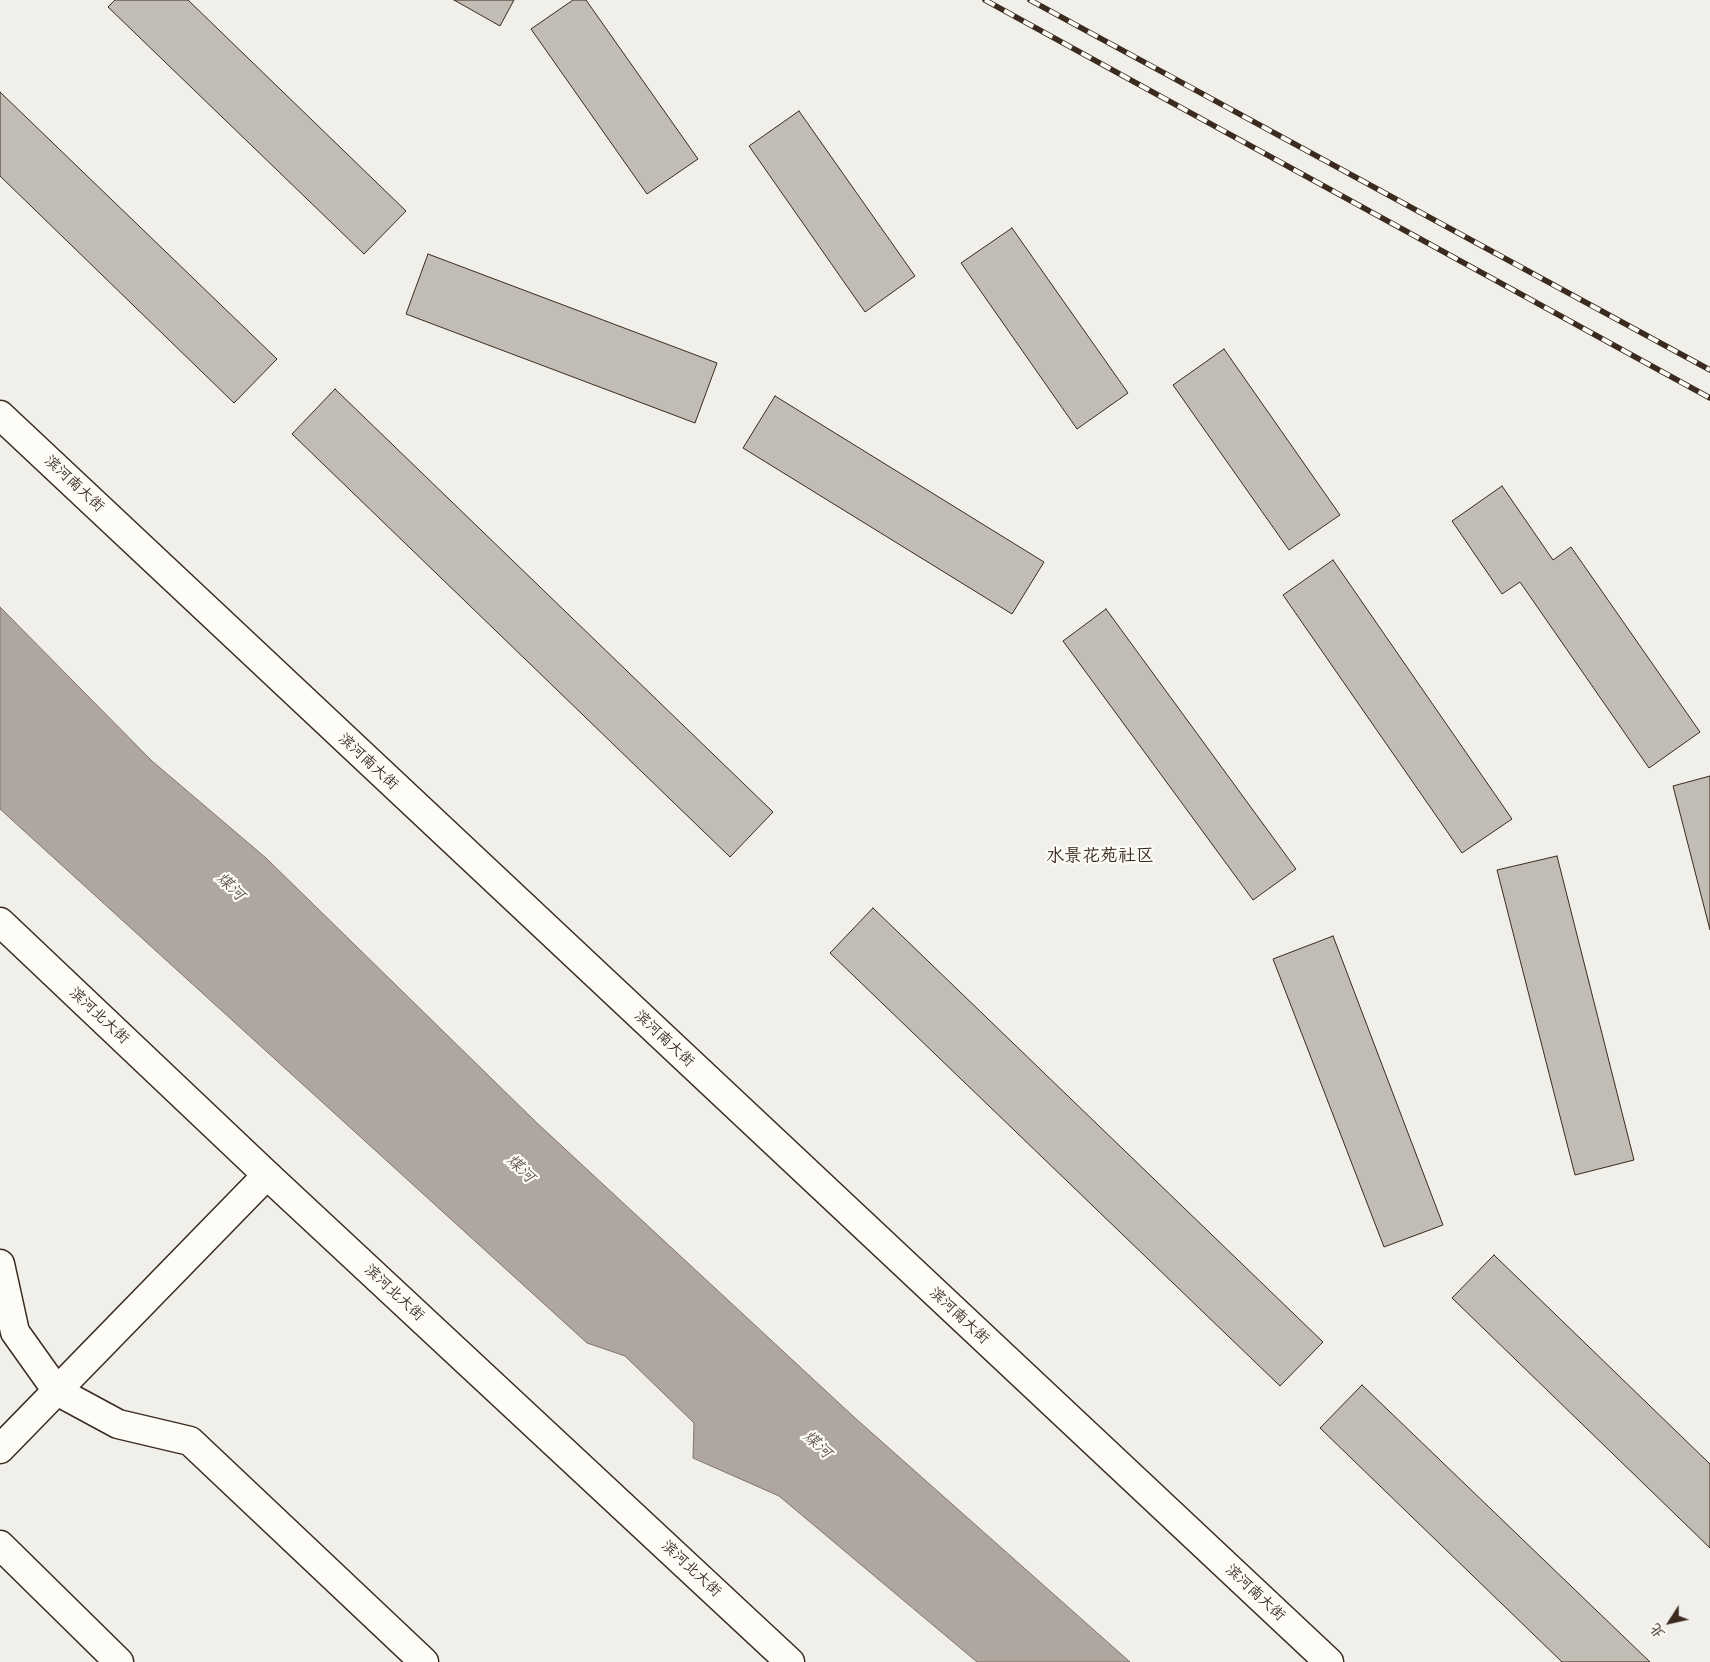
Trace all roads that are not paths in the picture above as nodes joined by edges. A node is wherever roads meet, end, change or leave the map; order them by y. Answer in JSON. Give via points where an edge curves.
{"nodes":[{"id":1,"x":0,"y":415,"type":"edge"},
{"id":2,"x":0,"y":922,"type":"edge"},
{"id":3,"x":267,"y":1175,"type":"junction"},
{"id":4,"x":0,"y":1264,"type":"edge"},
{"id":5,"x":57,"y":1391,"type":"junction"},
{"id":6,"x":0,"y":1449,"type":"edge"},
{"id":7,"x":0,"y":1545,"type":"edge"},
{"id":8,"x":119,"y":1662,"type":"edge"},
{"id":9,"x":424,"y":1662,"type":"edge"},
{"id":10,"x":790,"y":1662,"type":"edge"},
{"id":11,"x":1329,"y":1662,"type":"edge"}],
"edges":[{"from":1,"to":11,"type":"street","name":"滨河南大街"},
{"from":2,"to":3,"type":"street","name":"滨河北大街"},
{"from":3,"to":5,"type":"street"},
{"from":3,"to":10,"type":"street","name":"滨河北大街"},
{"from":4,"to":5,"type":"street","via":[[16,1332]]},
{"from":5,"to":6,"type":"street"},
{"from":5,"to":9,"type":"street","via":[[118,1424],[190,1441]]},
{"from":7,"to":8,"type":"street"}]}
